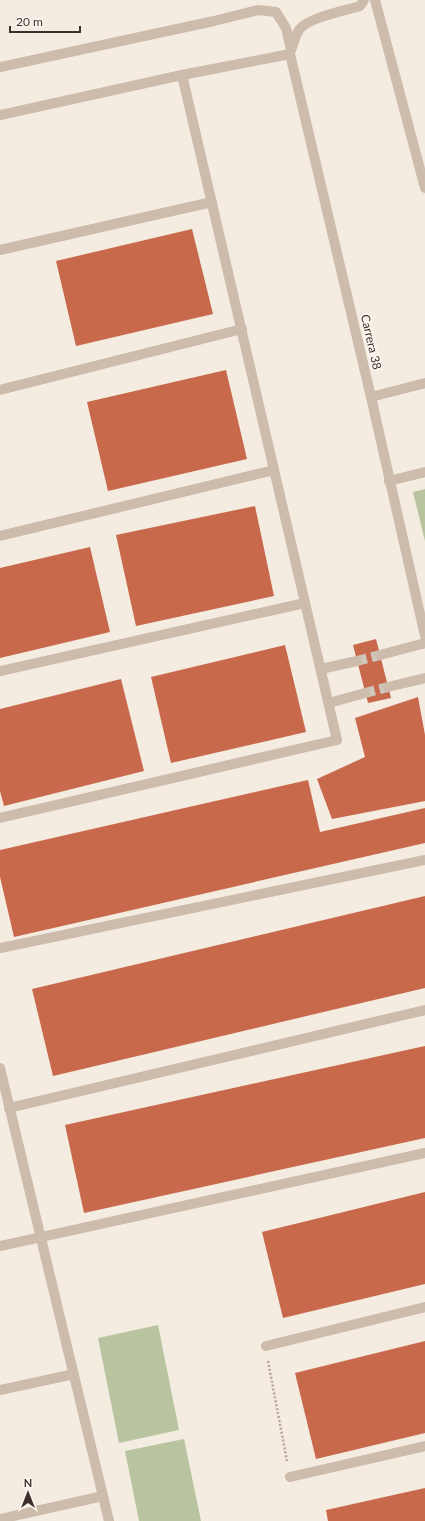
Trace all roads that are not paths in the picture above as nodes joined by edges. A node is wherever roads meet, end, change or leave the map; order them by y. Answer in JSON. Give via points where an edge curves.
{"nodes":[{"id":1,"x":364,"y":0,"type":"edge"},
{"id":2,"x":375,"y":0,"type":"edge"},
{"id":3,"x":290,"y":52,"type":"junction"},
{"id":4,"x":0,"y":67,"type":"edge"},
{"id":5,"x":182,"y":75,"type":"junction"},
{"id":6,"x":0,"y":115,"type":"edge"},
{"id":7,"x":425,"y":188,"type":"edge"},
{"id":8,"x":212,"y":202,"type":"junction"},
{"id":9,"x":0,"y":250,"type":"edge"},
{"id":10,"x":242,"y":329,"type":"junction"},
{"id":11,"x":425,"y":382,"type":"edge"},
{"id":12,"x":0,"y":390,"type":"edge"},
{"id":13,"x":371,"y":396,"type":"junction"},
{"id":14,"x":274,"y":470,"type":"junction"},
{"id":15,"x":425,"y":472,"type":"edge"},
{"id":16,"x":389,"y":481,"type":"junction"},
{"id":17,"x":0,"y":536,"type":"edge"},
{"id":18,"x":305,"y":603,"type":"junction"},
{"id":19,"x":425,"y":636,"type":"edge"},
{"id":20,"x":425,"y":643,"type":"edge"},
{"id":21,"x":380,"y":655,"type":"tunnel mouth"},
{"id":22,"x":357,"y":660,"type":"tunnel mouth"},
{"id":23,"x":321,"y":669,"type":"junction"},
{"id":24,"x":0,"y":671,"type":"edge"},
{"id":25,"x":425,"y":678,"type":"edge"},
{"id":26,"x":388,"y":687,"type":"tunnel mouth"},
{"id":27,"x":365,"y":693,"type":"tunnel mouth"},
{"id":28,"x":329,"y":703,"type":"junction"},
{"id":29,"x":0,"y":818,"type":"edge"},
{"id":30,"x":425,"y":860,"type":"edge"},
{"id":31,"x":0,"y":948,"type":"edge"},
{"id":32,"x":425,"y":1010,"type":"edge"},
{"id":33,"x":0,"y":1068,"type":"edge"},
{"id":34,"x":1,"y":1080,"type":"edge"},
{"id":35,"x":9,"y":1108,"type":"junction"},
{"id":36,"x":425,"y":1153,"type":"edge"},
{"id":37,"x":41,"y":1238,"type":"junction"},
{"id":38,"x":0,"y":1246,"type":"edge"},
{"id":39,"x":425,"y":1307,"type":"edge"},
{"id":40,"x":266,"y":1346,"type":"road end"},
{"id":41,"x":74,"y":1374,"type":"junction"},
{"id":42,"x":0,"y":1390,"type":"edge"},
{"id":43,"x":425,"y":1446,"type":"edge"},
{"id":44,"x":290,"y":1477,"type":"road end"},
{"id":45,"x":103,"y":1496,"type":"junction"},
{"id":46,"x":0,"y":1519,"type":"edge"},
{"id":47,"x":109,"y":1521,"type":"edge"}],
"edges":[{"from":1,"to":3,"type":"street","via":[[360,6],[310,21],[300,28]]},
{"from":2,"to":7,"type":"street"},
{"from":3,"to":4,"type":"street","name":"Carrera 38","via":[[286,28],[276,12],[258,10]]},
{"from":3,"to":5,"type":"street"},
{"from":3,"to":13,"type":"street","name":"Carrera 38"},
{"from":5,"to":6,"type":"street"},
{"from":5,"to":8,"type":"street"},
{"from":8,"to":9,"type":"street"},
{"from":8,"to":10,"type":"street"},
{"from":10,"to":12,"type":"street"},
{"from":10,"to":14,"type":"street"},
{"from":11,"to":13,"type":"street"},
{"from":13,"to":16,"type":"street","name":"Carrera 38"},
{"from":14,"to":17,"type":"street"},
{"from":14,"to":18,"type":"street"},
{"from":15,"to":16,"type":"street"},
{"from":16,"to":19,"type":"street","name":"Carrera 38"},
{"from":18,"to":23,"type":"street"},
{"from":18,"to":24,"type":"street"},
{"from":20,"to":21,"type":"street"},
{"from":22,"to":23,"type":"street"},
{"from":23,"to":28,"type":"street"},
{"from":25,"to":26,"type":"street"},
{"from":27,"to":28,"type":"street"},
{"from":28,"to":29,"type":"street","via":[[338,740]]},
{"from":30,"to":31,"type":"street"},
{"from":32,"to":35,"type":"street"},
{"from":33,"to":34,"type":"street"},
{"from":34,"to":35,"type":"street"},
{"from":35,"to":37,"type":"street"},
{"from":36,"to":37,"type":"street"},
{"from":37,"to":38,"type":"street"},
{"from":37,"to":41,"type":"street"},
{"from":39,"to":40,"type":"street"},
{"from":41,"to":42,"type":"street"},
{"from":41,"to":45,"type":"street"},
{"from":43,"to":44,"type":"street"},
{"from":45,"to":46,"type":"street"},
{"from":45,"to":47,"type":"street"}]}
